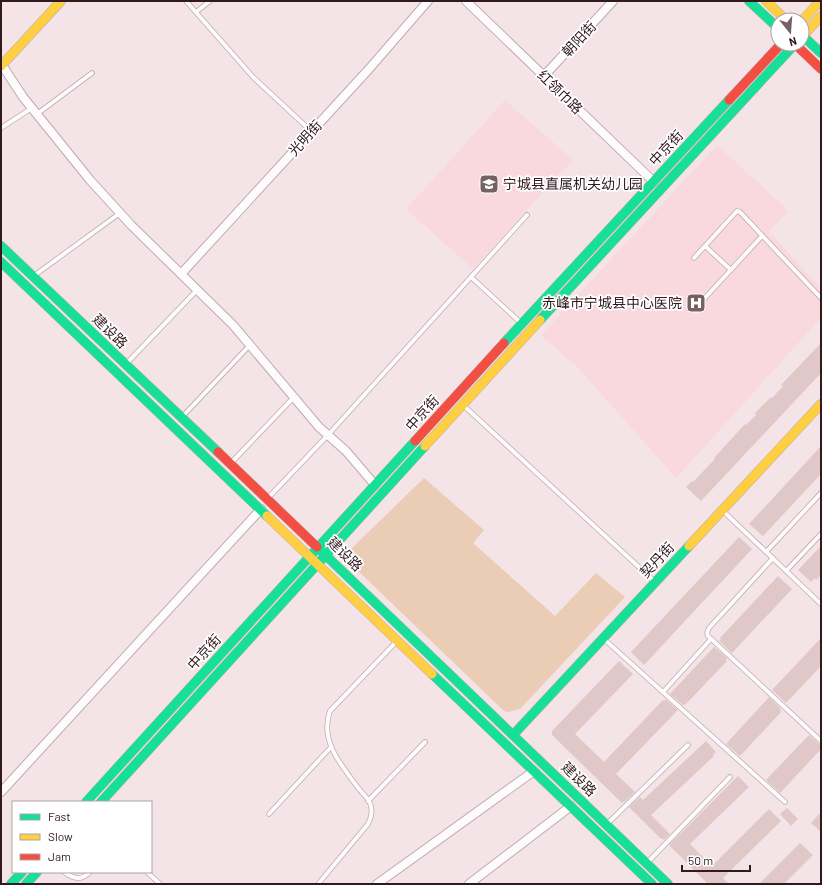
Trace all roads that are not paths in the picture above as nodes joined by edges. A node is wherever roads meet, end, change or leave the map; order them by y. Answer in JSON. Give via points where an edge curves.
{"nodes":[{"id":1,"x":61,"y":1,"type":"edge"},
{"id":2,"x":186,"y":1,"type":"edge"},
{"id":3,"x":210,"y":1,"type":"edge"},
{"id":4,"x":428,"y":1,"type":"edge"},
{"id":5,"x":466,"y":1,"type":"edge"},
{"id":6,"x":613,"y":1,"type":"edge"},
{"id":7,"x":749,"y":1,"type":"edge"},
{"id":8,"x":766,"y":1,"type":"edge"},
{"id":9,"x":820,"y":1,"type":"edge"},
{"id":10,"x":196,"y":12,"type":"junction"},
{"id":11,"x":778,"y":12,"type":"edge"},
{"id":12,"x":810,"y":12,"type":"edge"},
{"id":13,"x":821,"y":16,"type":"edge"},
{"id":14,"x":770,"y":21,"type":"edge"},
{"id":15,"x":810,"y":28,"type":"edge"},
{"id":16,"x":810,"y":43,"type":"edge"},
{"id":17,"x":774,"y":52,"type":"edge"},
{"id":18,"x":788,"y":52,"type":"edge"},
{"id":19,"x":803,"y":52,"type":"edge"},
{"id":20,"x":821,"y":53,"type":"edge"},
{"id":21,"x":2,"y":65,"type":"edge"},
{"id":22,"x":821,"y":69,"type":"edge"},
{"id":23,"x":92,"y":73,"type":"dead end"},
{"id":24,"x":544,"y":76,"type":"junction"},
{"id":25,"x":34,"y":111,"type":"junction"},
{"id":26,"x":1,"y":128,"type":"edge"},
{"id":27,"x":311,"y":132,"type":"junction"},
{"id":28,"x":654,"y":182,"type":"junction"},
{"id":29,"x":120,"y":213,"type":"junction"},
{"id":30,"x":527,"y":215,"type":"dead end"},
{"id":31,"x":762,"y":236,"type":"junction"},
{"id":32,"x":1,"y":246,"type":"edge"},
{"id":33,"x":705,"y":246,"type":"junction"},
{"id":34,"x":694,"y":258,"type":"dead end"},
{"id":35,"x":1,"y":262,"type":"edge"},
{"id":36,"x":730,"y":270,"type":"junction"},
{"id":37,"x":181,"y":274,"type":"junction"},
{"id":38,"x":33,"y":277,"type":"junction"},
{"id":39,"x":471,"y":277,"type":"junction"},
{"id":40,"x":197,"y":289,"type":"junction"},
{"id":41,"x":704,"y":298,"type":"dead end"},
{"id":42,"x":821,"y":298,"type":"edge"},
{"id":43,"x":522,"y":324,"type":"junction"},
{"id":44,"x":250,"y":345,"type":"junction"},
{"id":45,"x":125,"y":365,"type":"junction"},
{"id":46,"x":294,"y":397,"type":"junction"},
{"id":47,"x":821,"y":404,"type":"edge"},
{"id":48,"x":463,"y":405,"type":"junction"},
{"id":49,"x":181,"y":418,"type":"junction"},
{"id":50,"x":328,"y":435,"type":"junction"},
{"id":51,"x":230,"y":464,"type":"junction"},
{"id":52,"x":375,"y":485,"type":"junction"},
{"id":53,"x":821,"y":493,"type":"edge"},
{"id":54,"x":267,"y":499,"type":"junction"},
{"id":55,"x":261,"y":509,"type":"junction"},
{"id":56,"x":722,"y":510,"type":"junction"},
{"id":57,"x":821,"y":534,"type":"edge"},
{"id":58,"x":318,"y":548,"type":"junction"},
{"id":59,"x":766,"y":552,"type":"junction"},
{"id":60,"x":326,"y":555,"type":"junction"},
{"id":61,"x":310,"y":556,"type":"junction"},
{"id":62,"x":773,"y":558,"type":"junction"},
{"id":63,"x":318,"y":564,"type":"junction"},
{"id":64,"x":786,"y":571,"type":"junction"},
{"id":65,"x":656,"y":582,"type":"junction"},
{"id":66,"x":821,"y":604,"type":"edge"},
{"id":67,"x":603,"y":638,"type":"junction"},
{"id":68,"x":711,"y":639,"type":"junction"},
{"id":69,"x":397,"y":640,"type":"junction"},
{"id":70,"x":663,"y":692,"type":"junction"},
{"id":71,"x":513,"y":735,"type":"junction"},
{"id":72,"x":821,"y":740,"type":"edge"},
{"id":73,"x":425,"y":742,"type":"dead end"},
{"id":74,"x":688,"y":744,"type":"dead end"},
{"id":75,"x":331,"y":747,"type":"junction"},
{"id":76,"x":534,"y":771,"type":"junction"},
{"id":77,"x":730,"y":777,"type":"dead end"},
{"id":78,"x":1,"y":792,"type":"edge"},
{"id":79,"x":87,"y":801,"type":"edge"},
{"id":80,"x":102,"y":801,"type":"edge"},
{"id":81,"x":368,"y":801,"type":"junction"},
{"id":82,"x":785,"y":802,"type":"dead end"},
{"id":83,"x":571,"y":806,"type":"junction"},
{"id":84,"x":269,"y":814,"type":"dead end"},
{"id":85,"x":606,"y":825,"type":"junction"},
{"id":86,"x":646,"y":863,"type":"junction"},
{"id":87,"x":21,"y":873,"type":"edge"},
{"id":88,"x":36,"y":873,"type":"edge"},
{"id":89,"x":65,"y":873,"type":"edge"},
{"id":90,"x":89,"y":873,"type":"edge"},
{"id":91,"x":148,"y":873,"type":"edge"},
{"id":92,"x":319,"y":883,"type":"edge"},
{"id":93,"x":11,"y":884,"type":"edge"},
{"id":94,"x":26,"y":884,"type":"edge"},
{"id":95,"x":160,"y":884,"type":"edge"},
{"id":96,"x":377,"y":884,"type":"edge"},
{"id":97,"x":469,"y":884,"type":"edge"},
{"id":98,"x":652,"y":884,"type":"edge"},
{"id":99,"x":668,"y":884,"type":"edge"}],
"edges":[{"from":1,"to":21,"type":"main road"},
{"from":2,"to":10,"type":"lane"},
{"from":3,"to":10,"type":"lane"},
{"from":4,"to":27,"type":"street","name":"光明街"},
{"from":5,"to":24,"type":"street","name":"红领巾路"},
{"from":6,"to":24,"type":"street","name":"朝阳街"},
{"from":7,"to":14,"type":"main road"},
{"from":8,"to":11,"type":"main road"},
{"from":9,"to":12,"type":"main road"},
{"from":10,"to":27,"type":"lane","via":[[253,76]]},
{"from":13,"to":15,"type":"main road"},
{"from":16,"to":20,"type":"main road"},
{"from":17,"to":28,"type":"main road","name":"中京街"},
{"from":18,"to":48,"type":"main road","name":"中京街"},
{"from":19,"to":22,"type":"main road"},
{"from":21,"to":25,"type":"street"},
{"from":23,"to":25,"type":"lane"},
{"from":24,"to":28,"type":"street","name":"红领巾路"},
{"from":25,"to":26,"type":"lane"},
{"from":25,"to":29,"type":"street"},
{"from":27,"to":37,"type":"street","name":"光明街"},
{"from":28,"to":43,"type":"main road","name":"中京街"},
{"from":29,"to":37,"type":"street"},
{"from":29,"to":38,"type":"lane"},
{"from":30,"to":39,"type":"lane"},
{"from":31,"to":33,"type":"lane","via":[[737,211]]},
{"from":31,"to":36,"type":"lane"},
{"from":31,"to":42,"type":"lane"},
{"from":32,"to":38,"type":"main road","name":"建设路"},
{"from":33,"to":34,"type":"lane"},
{"from":33,"to":36,"type":"lane"},
{"from":35,"to":55,"type":"main road","name":"建设路"},
{"from":36,"to":41,"type":"lane"},
{"from":37,"to":40,"type":"street"},
{"from":38,"to":45,"type":"main road","name":"建设路"},
{"from":39,"to":43,"type":"lane"},
{"from":39,"to":50,"type":"lane"},
{"from":40,"to":44,"type":"street"},
{"from":40,"to":45,"type":"lane"},
{"from":43,"to":52,"type":"main road","name":"中京街"},
{"from":44,"to":46,"type":"street"},
{"from":44,"to":49,"type":"lane"},
{"from":45,"to":49,"type":"main road","name":"建设路"},
{"from":46,"to":50,"type":"street"},
{"from":46,"to":51,"type":"lane"},
{"from":47,"to":56,"type":"main road","name":"契丹街"},
{"from":48,"to":60,"type":"main road","name":"中京街"},
{"from":48,"to":65,"type":"lane"},
{"from":49,"to":51,"type":"main road","name":"建设路"},
{"from":50,"to":52,"type":"street","via":[[346,450]]},
{"from":50,"to":54,"type":"lane"},
{"from":51,"to":54,"type":"main road","name":"建设路"},
{"from":52,"to":58,"type":"main road","name":"中京街"},
{"from":53,"to":59,"type":"lane"},
{"from":54,"to":58,"type":"main road","name":"建设路"},
{"from":55,"to":61,"type":"main road","name":"建设路"},
{"from":55,"to":78,"type":"street"},
{"from":56,"to":59,"type":"lane"},
{"from":56,"to":65,"type":"main road","name":"契丹街"},
{"from":57,"to":64,"type":"lane"},
{"from":58,"to":60,"type":"main road","name":"建设路"},
{"from":58,"to":61,"type":"main road","name":"中京街"},
{"from":59,"to":62,"type":"lane"},
{"from":60,"to":63,"type":"main road","name":"中京街"},
{"from":60,"to":71,"type":"main road","name":"建设路"},
{"from":61,"to":63,"type":"main road","name":"建设路"},
{"from":61,"to":79,"type":"main road","name":"中京街"},
{"from":62,"to":64,"type":"lane"},
{"from":62,"to":68,"type":"lane","via":[[707,630],[707,635]]},
{"from":63,"to":69,"type":"main road","name":"建设路"},
{"from":63,"to":80,"type":"main road","name":"中京街"},
{"from":64,"to":66,"type":"lane"},
{"from":65,"to":67,"type":"main road","name":"契丹街"},
{"from":67,"to":70,"type":"lane"},
{"from":67,"to":71,"type":"main road","name":"契丹街"},
{"from":68,"to":70,"type":"lane"},
{"from":68,"to":72,"type":"lane"},
{"from":69,"to":75,"type":"lane","via":[[330,711],[327,719],[327,736]]},
{"from":69,"to":76,"type":"main road","name":"建设路"},
{"from":70,"to":82,"type":"lane"},
{"from":71,"to":85,"type":"main road","name":"建设路"},
{"from":73,"to":81,"type":"lane"},
{"from":74,"to":85,"type":"lane"},
{"from":75,"to":81,"type":"lane"},
{"from":75,"to":84,"type":"lane"},
{"from":76,"to":83,"type":"main road","name":"建设路"},
{"from":76,"to":96,"type":"street"},
{"from":77,"to":86,"type":"lane"},
{"from":81,"to":92,"type":"lane","via":[[371,809],[368,824]]},
{"from":83,"to":97,"type":"street"},
{"from":83,"to":98,"type":"main road","name":"建设路"},
{"from":85,"to":86,"type":"main road","name":"建设路"},
{"from":86,"to":99,"type":"main road","name":"建设路"},
{"from":87,"to":93,"type":"main road"},
{"from":88,"to":94,"type":"main road"},
{"from":89,"to":90,"type":"lane","via":[[72,878],[84,877]]},
{"from":91,"to":95,"type":"lane"}]}
